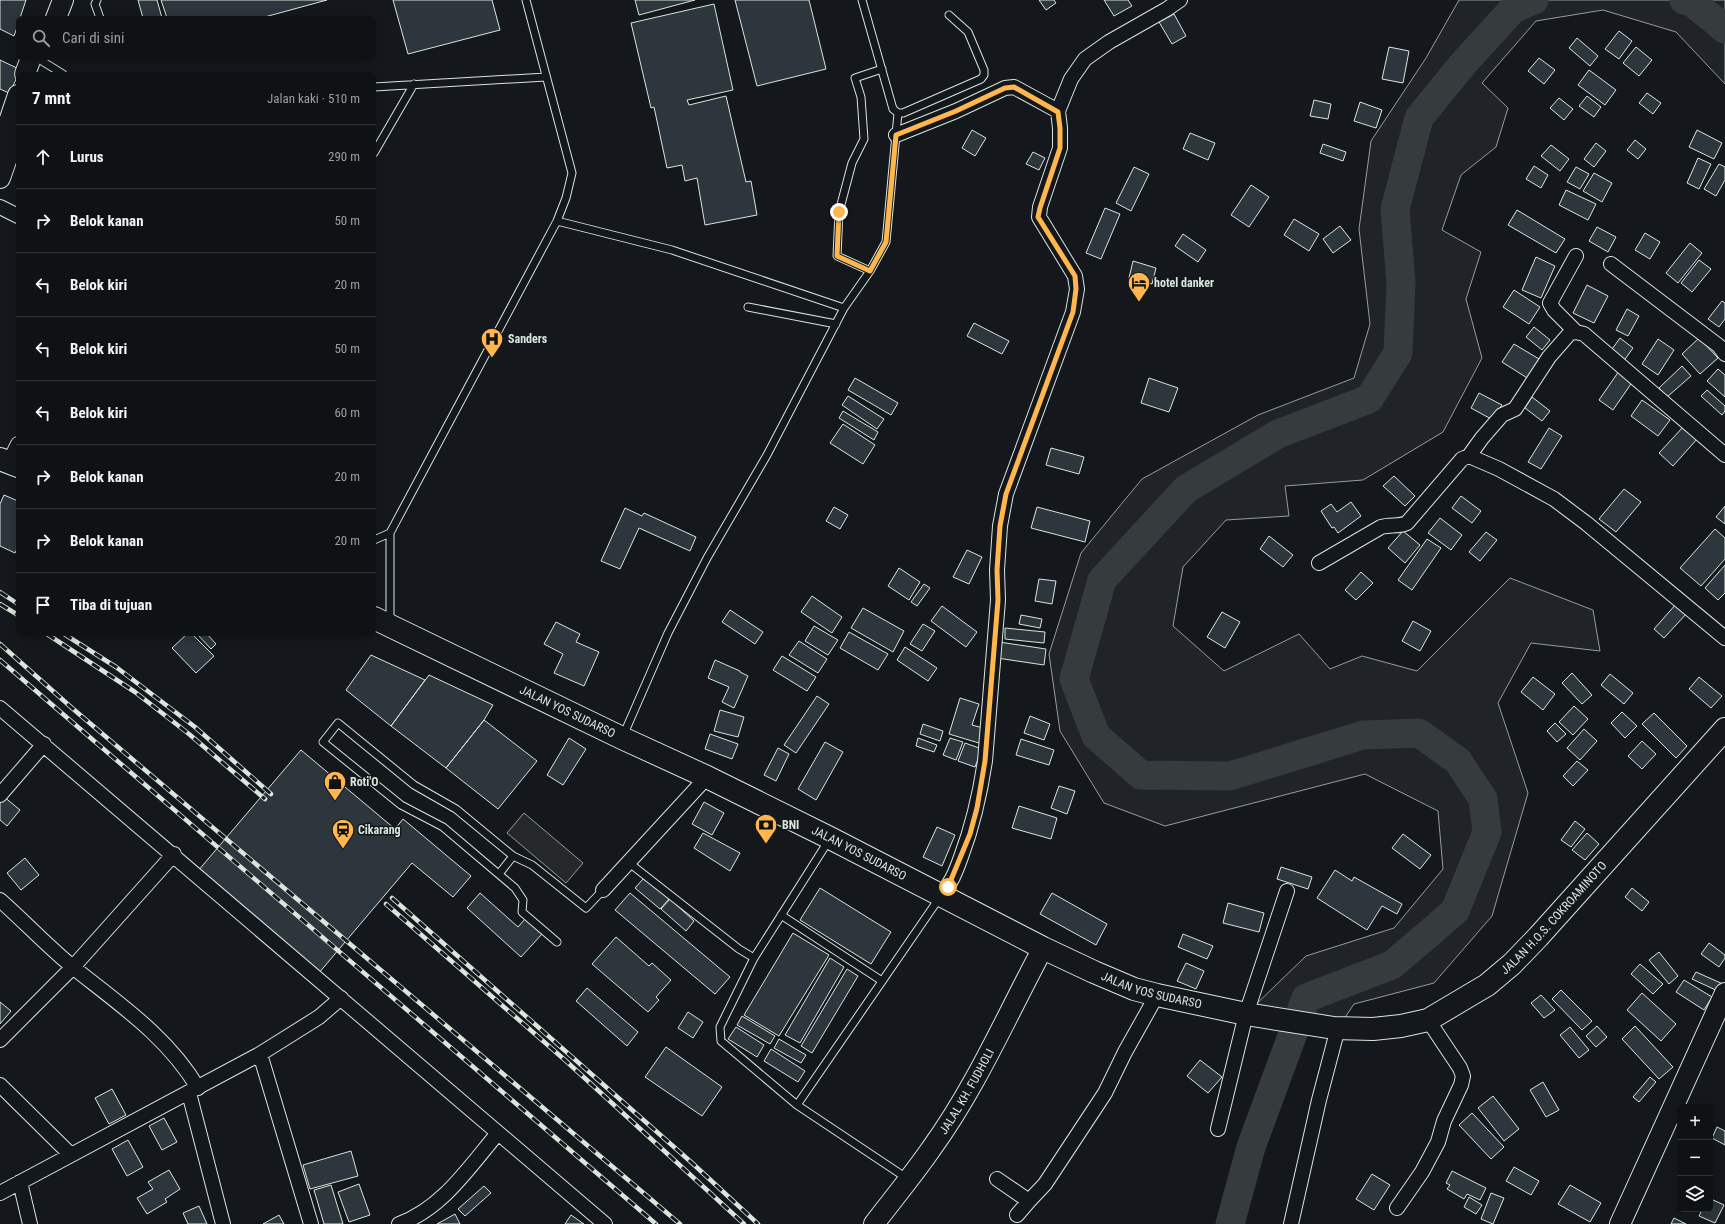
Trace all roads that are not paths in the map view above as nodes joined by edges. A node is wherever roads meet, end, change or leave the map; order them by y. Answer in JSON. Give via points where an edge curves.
{"nodes":[{"id":1,"x":52,"y":0,"type":"edge"},
{"id":2,"x":63,"y":0,"type":"edge"},
{"id":3,"x":97,"y":0,"type":"edge"},
{"id":4,"x":526,"y":0,"type":"edge"},
{"id":5,"x":862,"y":0,"type":"edge"},
{"id":6,"x":1180,"y":0,"type":"edge"},
{"id":7,"x":949,"y":15,"type":"dead end"},
{"id":8,"x":47,"y":16,"type":"edge"},
{"id":9,"x":57,"y":16,"type":"edge"},
{"id":10,"x":99,"y":16,"type":"edge"},
{"id":11,"x":37,"y":62,"type":"edge"},
{"id":12,"x":882,"y":69,"type":"junction"},
{"id":13,"x":27,"y":72,"type":"edge"},
{"id":14,"x":59,"y":72,"type":"edge"},
{"id":15,"x":546,"y":77,"type":"junction"},
{"id":16,"x":414,"y":84,"type":"junction"},
{"id":17,"x":376,"y":86,"type":"edge"},
{"id":18,"x":16,"y":112,"type":"edge"},
{"id":19,"x":1058,"y":112,"type":"junction"},
{"id":20,"x":898,"y":113,"type":"junction"},
{"id":21,"x":896,"y":135,"type":"junction"},
{"id":22,"x":13,"y":137,"type":"edge"},
{"id":23,"x":376,"y":149,"type":"edge"},
{"id":24,"x":0,"y":178,"type":"edge"},
{"id":25,"x":0,"y":207,"type":"edge"},
{"id":26,"x":16,"y":215,"type":"edge"},
{"id":27,"x":557,"y":222,"type":"junction"},
{"id":28,"x":1576,"y":256,"type":"dead end"},
{"id":29,"x":1611,"y":264,"type":"dead end"},
{"id":30,"x":870,"y":271,"type":"junction"},
{"id":31,"x":748,"y":307,"type":"dead end"},
{"id":32,"x":844,"y":308,"type":"junction"},
{"id":33,"x":836,"y":324,"type":"junction"},
{"id":34,"x":1576,"y":332,"type":"junction"},
{"id":35,"x":1725,"y":354,"type":"edge"},
{"id":36,"x":1725,"y":455,"type":"edge"},
{"id":37,"x":1468,"y":456,"type":"junction"},
{"id":38,"x":390,"y":533,"type":"junction"},
{"id":39,"x":376,"y":539,"type":"edge"},
{"id":40,"x":1319,"y":563,"type":"dead end"},
{"id":41,"x":382,"y":621,"type":"edge"},
{"id":42,"x":1725,"y":638,"type":"edge"},
{"id":43,"x":0,"y":708,"type":"edge"},
{"id":44,"x":1725,"y":729,"type":"edge"},
{"id":45,"x":622,"y":738,"type":"junction"},
{"id":46,"x":44,"y":744,"type":"junction"},
{"id":47,"x":707,"y":777,"type":"junction"},
{"id":48,"x":0,"y":795,"type":"edge"},
{"id":49,"x":830,"y":838,"type":"junction"},
{"id":50,"x":174,"y":854,"type":"junction"},
{"id":51,"x":513,"y":856,"type":"junction"},
{"id":52,"x":628,"y":862,"type":"junction"},
{"id":53,"x":499,"y":874,"type":"junction"},
{"id":54,"x":603,"y":890,"type":"joint"},
{"id":55,"x":1287,"y":892,"type":"dead end"},
{"id":56,"x":941,"y":895,"type":"junction"},
{"id":57,"x":0,"y":900,"type":"edge"},
{"id":58,"x":781,"y":916,"type":"junction"},
{"id":59,"x":557,"y":942,"type":"dead end"},
{"id":60,"x":1043,"y":948,"type":"junction"},
{"id":61,"x":754,"y":958,"type":"junction"},
{"id":62,"x":73,"y":967,"type":"junction"},
{"id":63,"x":882,"y":981,"type":"junction"},
{"id":64,"x":1725,"y":993,"type":"edge"},
{"id":65,"x":1158,"y":995,"type":"junction"},
{"id":66,"x":341,"y":998,"type":"junction"},
{"id":67,"x":1249,"y":1014,"type":"junction"},
{"id":68,"x":1428,"y":1020,"type":"junction"},
{"id":69,"x":1336,"y":1028,"type":"junction"},
{"id":70,"x":0,"y":1040,"type":"edge"},
{"id":71,"x":260,"y":1054,"type":"junction"},
{"id":72,"x":0,"y":1086,"type":"edge"},
{"id":73,"x":194,"y":1090,"type":"junction"},
{"id":74,"x":797,"y":1105,"type":"junction"},
{"id":75,"x":1218,"y":1129,"type":"dead end"},
{"id":76,"x":498,"y":1133,"type":"junction"},
{"id":77,"x":70,"y":1154,"type":"junction"},
{"id":78,"x":908,"y":1179,"type":"junction"},
{"id":79,"x":997,"y":1179,"type":"dead end"},
{"id":80,"x":20,"y":1182,"type":"junction"},
{"id":81,"x":0,"y":1192,"type":"edge"},
{"id":82,"x":1030,"y":1201,"type":"junction"},
{"id":83,"x":1397,"y":1208,"type":"dead end"},
{"id":84,"x":1016,"y":1215,"type":"dead end"},
{"id":85,"x":30,"y":1224,"type":"edge"},
{"id":86,"x":223,"y":1224,"type":"edge"},
{"id":87,"x":311,"y":1224,"type":"edge"},
{"id":88,"x":399,"y":1224,"type":"edge"},
{"id":89,"x":606,"y":1224,"type":"edge"},
{"id":90,"x":874,"y":1224,"type":"edge"},
{"id":91,"x":1291,"y":1224,"type":"edge"},
{"id":92,"x":1620,"y":1224,"type":"edge"}],
"edges":[{"from":1,"to":8,"type":"main road"},
{"from":2,"to":9,"type":"main road"},
{"from":3,"to":10,"type":"lane","via":[[95,4]]},
{"from":4,"to":15,"type":"lane"},
{"from":5,"to":12,"type":"lane"},
{"from":6,"to":19,"type":"street","via":[[1085,59],[1070,79]]},
{"from":7,"to":20,"type":"lane","via":[[968,32],[984,75],[980,80]]},
{"from":11,"to":13,"type":"main road"},
{"from":11,"to":14,"type":"lane"},
{"from":12,"to":20,"type":"lane","via":[[893,108]]},
{"from":12,"to":30,"type":"lane","via":[[855,78],[861,97],[864,139],[852,163],[839,212],[837,256]]},
{"from":15,"to":16,"type":"lane"},
{"from":15,"to":27,"type":"lane","via":[[572,173]]},
{"from":16,"to":17,"type":"lane"},
{"from":16,"to":23,"type":"lane"},
{"from":18,"to":22,"type":"main road"},
{"from":19,"to":21,"type":"street","via":[[1014,87],[1005,88]]},
{"from":19,"to":56,"type":"street","via":[[1060,148],[1038,217],[1075,276],[1073,312],[1006,494],[1000,526],[998,600],[985,761],[970,834],[954,877]]},
{"from":20,"to":21,"type":"lane"},
{"from":21,"to":30,"type":"lane","via":[[886,242]]},
{"from":22,"to":24,"type":"main road"},
{"from":25,"to":26,"type":"street"},
{"from":27,"to":32,"type":"lane","via":[[672,250]]},
{"from":27,"to":38,"type":"lane"},
{"from":28,"to":34,"type":"street","via":[[1550,303]]},
{"from":29,"to":35,"type":"street","via":[[1719,346]]},
{"from":30,"to":32,"type":"lane"},
{"from":31,"to":33,"type":"lane"},
{"from":32,"to":33,"type":"lane"},
{"from":33,"to":45,"type":"lane","via":[[768,455],[707,558],[668,633]]},
{"from":34,"to":36,"type":"street","via":[[1584,334]]},
{"from":34,"to":37,"type":"street","via":[[1570,333],[1549,357],[1515,410],[1502,415]]},
{"from":37,"to":40,"type":"street","via":[[1462,459],[1407,523],[1402,526],[1381,527]]},
{"from":37,"to":42,"type":"street","via":[[1499,469],[1554,499]]},
{"from":38,"to":39,"type":"lane"},
{"from":38,"to":41,"type":"lane"},
{"from":41,"to":45,"type":"highway","name":"JALAN YOS SUDARSO"},
{"from":43,"to":46,"type":"street"},
{"from":44,"to":68,"type":"highway","name":"JALAN H.O.S. COKROAMINOTO","via":[[1512,964],[1487,985]]},
{"from":45,"to":47,"type":"highway","name":"JALAN YOS SUDARSO"},
{"from":46,"to":48,"type":"street"},
{"from":46,"to":50,"type":"street"},
{"from":47,"to":49,"type":"highway","name":"JALAN YOS SUDARSO"},
{"from":47,"to":52,"type":"street"},
{"from":49,"to":56,"type":"highway","name":"JALAN YOS SUDARSO"},
{"from":49,"to":58,"type":"lane"},
{"from":50,"to":62,"type":"street"},
{"from":50,"to":66,"type":"street"},
{"from":51,"to":53,"type":"lane"},
{"from":51,"to":53,"type":"lane","via":[[456,809],[414,785],[338,723],[323,742],[401,805],[443,827]]},
{"from":51,"to":54,"type":"lane","via":[[532,865],[586,908]]},
{"from":52,"to":54,"type":"street"},
{"from":52,"to":61,"type":"lane"},
{"from":53,"to":59,"type":"lane","via":[[515,888],[523,900],[522,912]]},
{"from":55,"to":67,"type":"street"},
{"from":56,"to":60,"type":"highway","name":"JALAN YOS SUDARSO"},
{"from":56,"to":63,"type":"lane"},
{"from":57,"to":62,"type":"street"},
{"from":58,"to":61,"type":"lane"},
{"from":58,"to":63,"type":"lane"},
{"from":60,"to":65,"type":"highway","name":"JALAN YOS SUDARSO","via":[[1134,989]]},
{"from":60,"to":78,"type":"main road","name":"JALAL KH. FUDHOLI","via":[[984,1063],[931,1149]]},
{"from":61,"to":74,"type":"lane","via":[[720,1027],[721,1041]]},
{"from":62,"to":70,"type":"street"},
{"from":62,"to":73,"type":"street","via":[[170,1049],[188,1071]]},
{"from":63,"to":74,"type":"lane"},
{"from":64,"to":92,"type":"main road"},
{"from":65,"to":67,"type":"highway","name":"JALAN YOS SUDARSO"},
{"from":65,"to":82,"type":"street","via":[[1105,1093],[1046,1184]]},
{"from":66,"to":71,"type":"street","via":[[319,1017]]},
{"from":66,"to":76,"type":"street"},
{"from":67,"to":69,"type":"highway","name":"JALAN YOS SUDARSO"},
{"from":67,"to":75,"type":"street"},
{"from":68,"to":69,"type":"highway","name":"JALAN H.O.S. COKROAMINOTO","via":[[1373,1029]]},
{"from":68,"to":83,"type":"street","via":[[1463,1076],[1438,1142],[1422,1172]]},
{"from":69,"to":91,"type":"street"},
{"from":71,"to":73,"type":"street"},
{"from":71,"to":87,"type":"street"},
{"from":72,"to":77,"type":"street"},
{"from":73,"to":77,"type":"street"},
{"from":73,"to":86,"type":"street"},
{"from":74,"to":78,"type":"lane"},
{"from":76,"to":88,"type":"street","via":[[453,1186],[434,1204],[421,1214]]},
{"from":76,"to":89,"type":"street"},
{"from":77,"to":80,"type":"street"},
{"from":78,"to":90,"type":"main road","name":"JALAL KH. FUDHOLI"},
{"from":79,"to":82,"type":"street"},
{"from":80,"to":81,"type":"street"},
{"from":80,"to":85,"type":"street"},
{"from":82,"to":84,"type":"street"}]}
